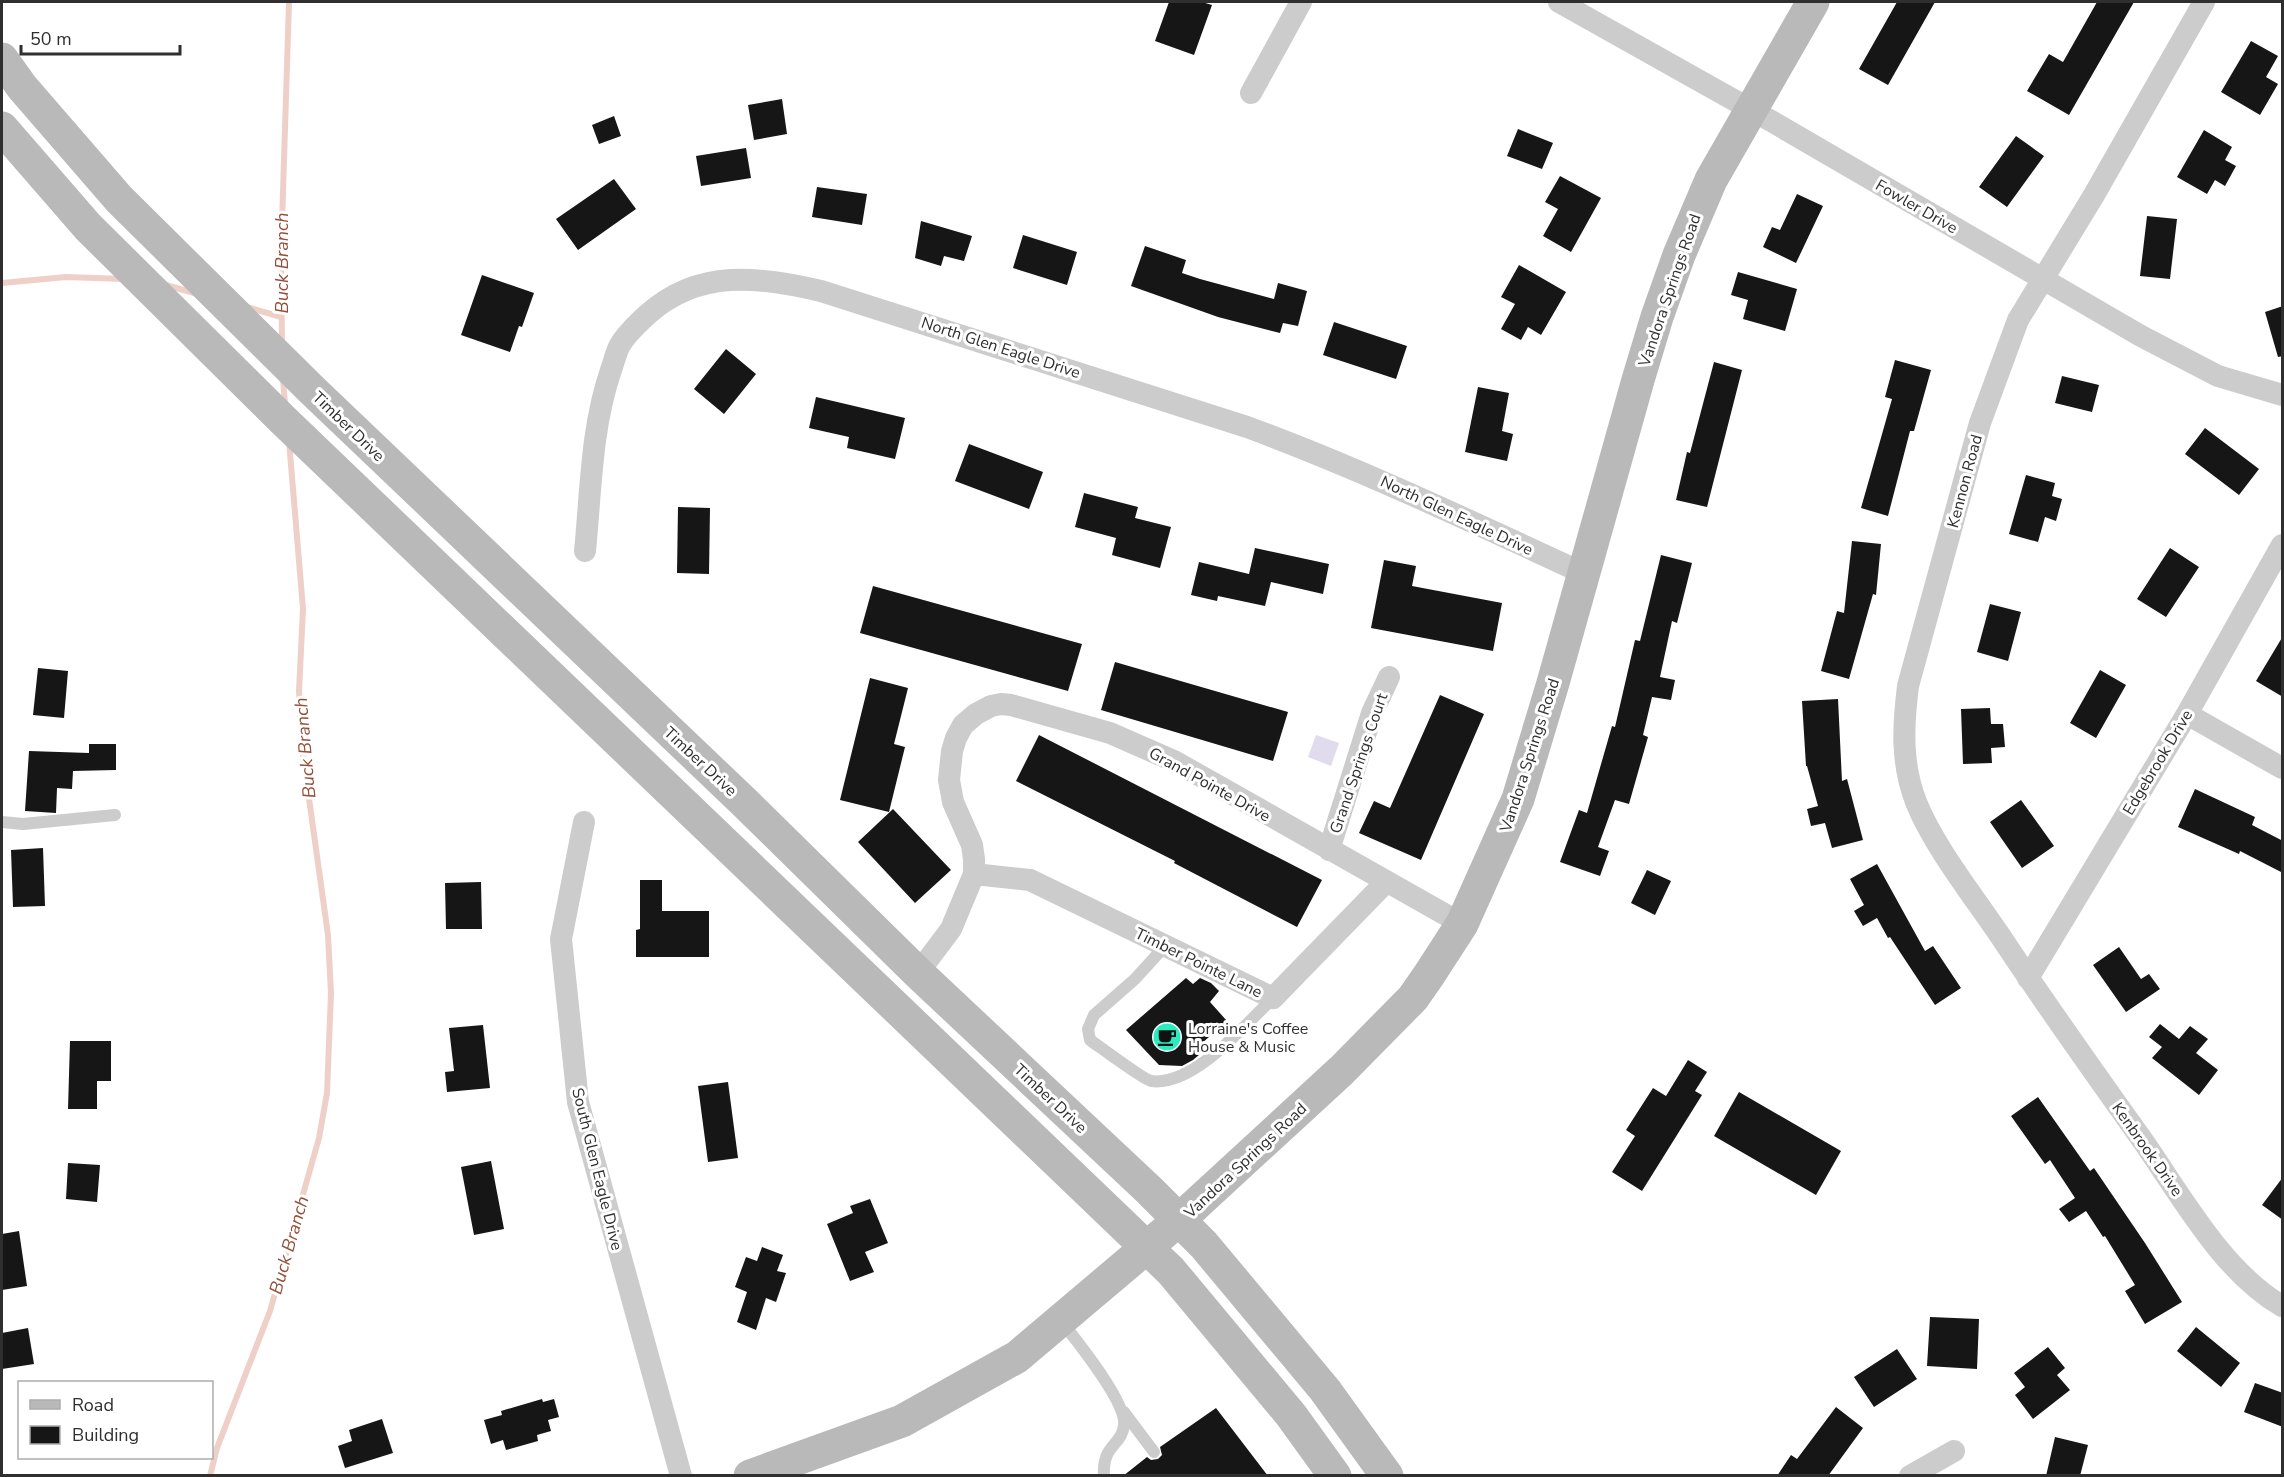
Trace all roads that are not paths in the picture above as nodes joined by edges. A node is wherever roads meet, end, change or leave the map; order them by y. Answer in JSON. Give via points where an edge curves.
{"nodes":[{"id":1,"x":1301,"y":2,"type":"edge"},
{"id":2,"x":1559,"y":2,"type":"edge"},
{"id":3,"x":1813,"y":2,"type":"edge"},
{"id":4,"x":2204,"y":2,"type":"edge"},
{"id":5,"x":2,"y":58,"type":"edge"},
{"id":6,"x":1251,"y":93,"type":"dead end"},
{"id":7,"x":1750,"y":110,"type":"junction"},
{"id":8,"x":2,"y":128,"type":"edge"},
{"id":9,"x":2042,"y":279,"type":"junction"},
{"id":10,"x":2283,"y":395,"type":"edge"},
{"id":11,"x":2283,"y":545,"type":"edge"},
{"id":12,"x":585,"y":551,"type":"dead end"},
{"id":13,"x":1583,"y":573,"type":"junction"},
{"id":14,"x":1389,"y":676,"type":"dead end"},
{"id":15,"x":2187,"y":714,"type":"junction"},
{"id":16,"x":2283,"y":768,"type":"edge"},
{"id":17,"x":115,"y":814,"type":"dead end"},
{"id":18,"x":2,"y":822,"type":"edge"},
{"id":19,"x":584,"y":822,"type":"dead end"},
{"id":20,"x":1329,"y":850,"type":"junction"},
{"id":21,"x":974,"y":874,"type":"junction"},
{"id":22,"x":1386,"y":882,"type":"junction"},
{"id":23,"x":1462,"y":924,"type":"junction"},
{"id":24,"x":1166,"y":946,"type":"junction"},
{"id":25,"x":918,"y":973,"type":"junction"},
{"id":26,"x":2028,"y":978,"type":"junction"},
{"id":27,"x":1273,"y":998,"type":"junction"},
{"id":28,"x":1179,"y":1220,"type":"junction"},
{"id":29,"x":1147,"y":1247,"type":"junction"},
{"id":30,"x":2283,"y":1306,"type":"edge"},
{"id":31,"x":1061,"y":1320,"type":"junction"},
{"id":32,"x":1118,"y":1404,"type":"junction"},
{"id":33,"x":1954,"y":1451,"type":"dead end"},
{"id":34,"x":1154,"y":1452,"type":"dead end"},
{"id":35,"x":681,"y":1476,"type":"edge"},
{"id":36,"x":750,"y":1476,"type":"edge"},
{"id":37,"x":1104,"y":1476,"type":"edge"},
{"id":38,"x":1335,"y":1476,"type":"edge"},
{"id":39,"x":1387,"y":1476,"type":"edge"},
{"id":40,"x":1910,"y":1476,"type":"edge"}],
"edges":[{"from":1,"to":6,"type":"street"},
{"from":2,"to":7,"type":"street","name":"Fowler Drive"},
{"from":3,"to":7,"type":"main road","name":"Vandora Springs Road"},
{"from":4,"to":9,"type":"street","name":"Kennon Road"},
{"from":5,"to":25,"type":"main road","name":"Timber Drive","via":[[22,87],[119,199]]},
{"from":7,"to":9,"type":"street","name":"Fowler Drive"},
{"from":7,"to":13,"type":"main road","name":"Vandora Springs Road","via":[[1711,180],[1679,255],[1657,317]]},
{"from":8,"to":29,"type":"main road","via":[[88,227],[283,420]]},
{"from":9,"to":10,"type":"street","name":"Fowler Drive","via":[[2218,376]]},
{"from":9,"to":26,"type":"street","name":"Kennon Road","via":[[2018,320],[1980,423],[1908,686],[1903,723],[1903,749],[1916,802],[1933,835]]},
{"from":11,"to":15,"type":"street","name":"Edgebrook Drive"},
{"from":12,"to":13,"type":"street","name":"North Glen Eagle Drive","via":[[597,420],[620,346],[637,324],[666,300],[700,284],[740,279],[780,282],[843,297],[1247,427],[1378,479]]},
{"from":13,"to":23,"type":"main road","name":"Vandora Springs Road","via":[[1518,799]]},
{"from":14,"to":20,"type":"street","name":"Grand Springs Court","via":[[1372,712]]},
{"from":15,"to":16,"type":"street"},
{"from":15,"to":26,"type":"street","name":"Edgebrook Drive"},
{"from":17,"to":18,"type":"lane","via":[[23,824]]},
{"from":19,"to":35,"type":"street","name":"South Glen Eagle Drive","via":[[561,939],[578,1102]]},
{"from":20,"to":21,"type":"street","name":"Grand Pointe Drive","via":[[1174,761],[1110,733],[1001,704],[976,714],[963,725],[951,751],[949,780],[972,845]]},
{"from":20,"to":22,"type":"street","name":"Grand Pointe Drive"},
{"from":21,"to":24,"type":"street","name":"Timber Pointe Lane","via":[[1030,880]]},
{"from":21,"to":25,"type":"street","name":"Grand Pointe Drive","via":[[951,929]]},
{"from":22,"to":23,"type":"street","name":"Grand Pointe Drive"},
{"from":22,"to":27,"type":"street","name":"Timber Pointe Lane"},
{"from":23,"to":28,"type":"main road","name":"Vandora Springs Road","via":[[1413,998],[1342,1070]]},
{"from":24,"to":27,"type":"street","name":"Timber Pointe Lane"},
{"from":24,"to":27,"type":"lane","via":[[1094,1015],[1088,1029],[1090,1040],[1150,1081],[1180,1078],[1209,1059]]},
{"from":25,"to":28,"type":"main road","name":"Timber Drive"},
{"from":26,"to":30,"type":"street","name":"Kenbrook Drive","via":[[2209,1236],[2247,1281]]},
{"from":28,"to":29,"type":"main road","name":"Vandora Springs Road"},
{"from":28,"to":39,"type":"main road","name":"Timber Drive","via":[[1324,1390]]},
{"from":29,"to":31,"type":"main road","name":"Vandora Springs Road"},
{"from":29,"to":38,"type":"main road","via":[[1291,1415]]},
{"from":31,"to":32,"type":"lane","via":[[1100,1372]]},
{"from":31,"to":36,"type":"main road","name":"Vandora Springs Road","via":[[1017,1358],[902,1421]]},
{"from":32,"to":34,"type":"lane"},
{"from":32,"to":37,"type":"lane","via":[[1125,1424],[1104,1460]]},
{"from":33,"to":40,"type":"street"}]}
